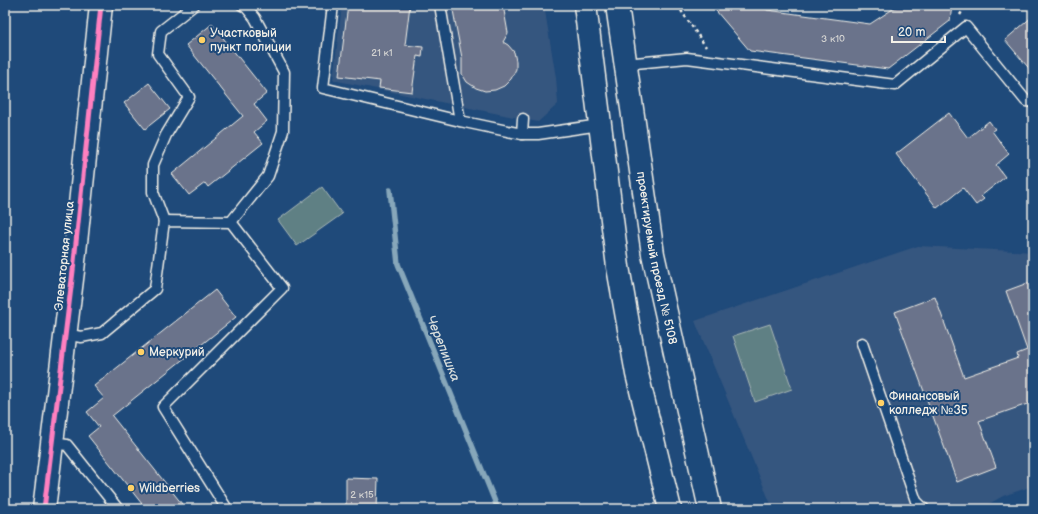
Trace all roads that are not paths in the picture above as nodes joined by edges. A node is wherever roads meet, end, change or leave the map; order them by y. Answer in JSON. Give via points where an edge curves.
{"nodes":[{"id":1,"x":101,"y":5,"type":"edge"},
{"id":2,"x":194,"y":5,"type":"edge"},
{"id":3,"x":333,"y":5,"type":"edge"},
{"id":4,"x":440,"y":5,"type":"edge"},
{"id":5,"x":585,"y":5,"type":"edge"},
{"id":6,"x":617,"y":5,"type":"edge"},
{"id":7,"x":245,"y":6,"type":"edge"},
{"id":8,"x":625,"y":64,"type":"junction"},
{"id":9,"x":1033,"y":102,"type":"edge"},
{"id":10,"x":523,"y":119,"type":"dead end"},
{"id":11,"x":460,"y":121,"type":"junction"},
{"id":12,"x":600,"y":125,"type":"junction"},
{"id":13,"x":522,"y":134,"type":"junction"},
{"id":14,"x":164,"y":221,"type":"junction"},
{"id":15,"x":231,"y":222,"type":"junction"},
{"id":16,"x":65,"y":334,"type":"junction"},
{"id":17,"x":862,"y":343,"type":"dead end"},
{"id":18,"x":52,"y":443,"type":"junction"},
{"id":19,"x":44,"y":509,"type":"edge"},
{"id":20,"x":118,"y":509,"type":"edge"},
{"id":21,"x":227,"y":509,"type":"edge"},
{"id":22,"x":670,"y":509,"type":"edge"},
{"id":23,"x":710,"y":509,"type":"edge"},
{"id":24,"x":924,"y":509,"type":"edge"}],
"edges":[{"from":1,"to":16,"type":"main road","name":"Элеваторная улица"},
{"from":2,"to":14,"type":"lane","via":[[161,31],[158,54],[189,97],[166,135],[153,165],[153,192]]},
{"from":3,"to":11,"type":"lane","via":[[323,88]]},
{"from":4,"to":11,"type":"lane"},
{"from":5,"to":12,"type":"main road"},
{"from":6,"to":8,"type":"main road","name":"проектируемый проезд № 5108"},
{"from":7,"to":15,"type":"lane","via":[[284,72],[283,131],[268,176]]},
{"from":8,"to":9,"type":"lane","via":[[687,58],[895,85],[966,27],[1026,101]]},
{"from":8,"to":23,"type":"main road","name":"проектируемый проезд № 5108","via":[[653,254]]},
{"from":10,"to":13,"type":"lane"},
{"from":11,"to":13,"type":"lane"},
{"from":12,"to":13,"type":"lane"},
{"from":12,"to":22,"type":"main road","via":[[618,266],[637,374]]},
{"from":14,"to":15,"type":"lane"},
{"from":14,"to":16,"type":"lane","via":[[155,289],[102,333],[81,337]]},
{"from":15,"to":21,"type":"lane","via":[[282,288],[163,407]]},
{"from":16,"to":18,"type":"main road","name":"Элеваторная улица"},
{"from":17,"to":24,"type":"lane","via":[[916,501]]},
{"from":18,"to":19,"type":"main road","name":"Элеваторная улица"},
{"from":18,"to":20,"type":"lane","via":[[67,445]]}]}
